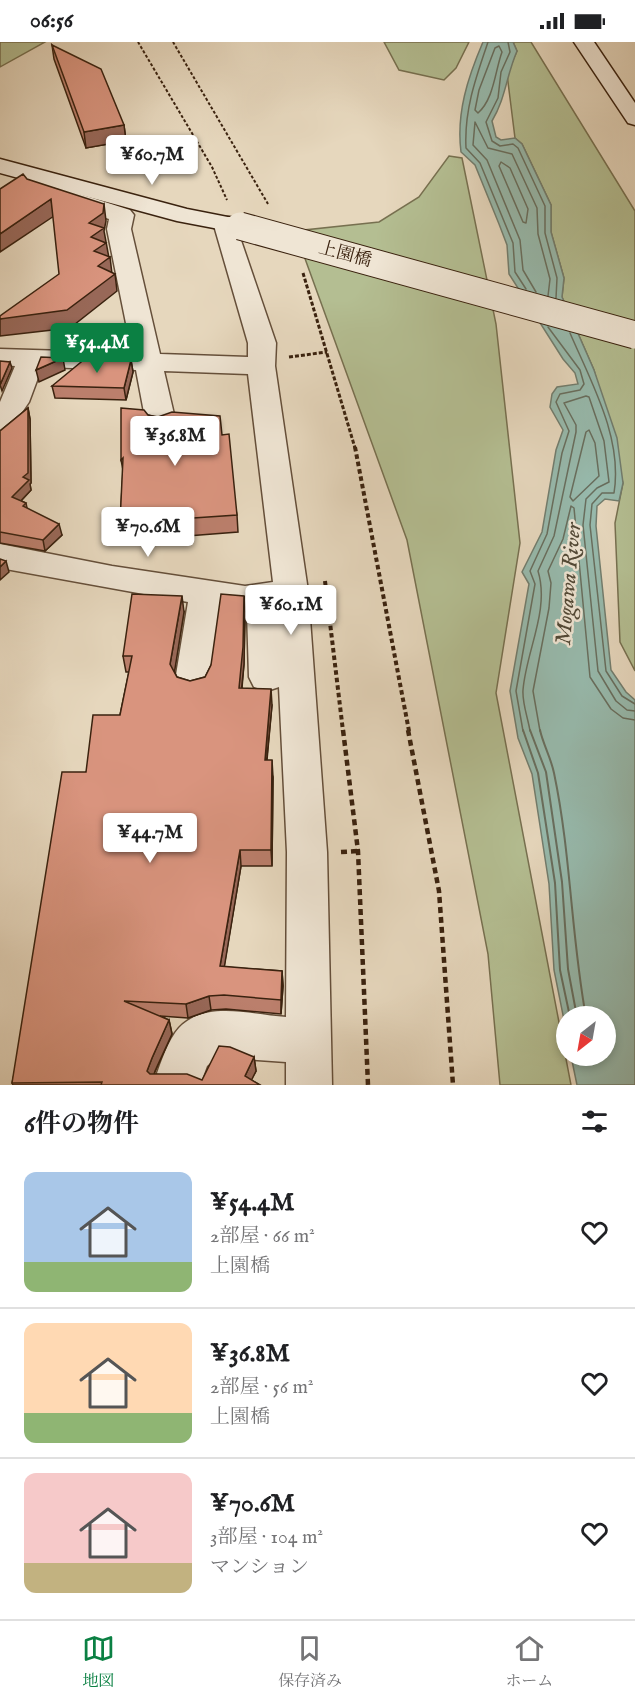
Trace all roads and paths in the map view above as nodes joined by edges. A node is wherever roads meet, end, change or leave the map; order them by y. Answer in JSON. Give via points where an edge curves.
{"nodes":[{"id":1,"x":138,"y":42,"type":"edge"},
{"id":2,"x":173,"y":42,"type":"edge"},
{"id":3,"x":584,"y":42,"type":"edge"},
{"id":4,"x":635,"y":119,"type":"edge"},
{"id":5,"x":0,"y":166,"type":"edge"},
{"id":6,"x":46,"y":185,"type":"junction"},
{"id":7,"x":271,"y":208,"type":"dead end"},
{"id":8,"x":232,"y":219,"type":"junction"},
{"id":9,"x":299,"y":264,"type":"dead end"},
{"id":10,"x":635,"y":335,"type":"edge"},
{"id":11,"x":327,"y":352,"type":"junction"},
{"id":12,"x":0,"y":357,"type":"edge"},
{"id":13,"x":32,"y":358,"type":"junction"},
{"id":14,"x":272,"y":362,"type":"junction"},
{"id":15,"x":149,"y":363,"type":"junction"},
{"id":16,"x":0,"y":423,"type":"edge"},
{"id":17,"x":161,"y":423,"type":"edge"},
{"id":18,"x":0,"y":556,"type":"edge"},
{"id":19,"x":206,"y":593,"type":"junction"},
{"id":20,"x":277,"y":594,"type":"junction"},
{"id":21,"x":267,"y":677,"type":"dead end"},
{"id":22,"x":193,"y":681,"type":"edge"},
{"id":23,"x":309,"y":1039,"type":"junction"},
{"id":24,"x":176,"y":1085,"type":"edge"},
{"id":25,"x":309,"y":1085,"type":"edge"},
{"id":26,"x":453,"y":1085,"type":"edge"}],
"edges":[{"from":1,"to":8,"type":"path","via":[[212,167]]},
{"from":2,"to":7,"type":"path"},
{"from":3,"to":4,"type":"street"},
{"from":5,"to":6,"type":"street"},
{"from":6,"to":8,"type":"street","name":"上園橋","via":[[185,216]]},
{"from":6,"to":15,"type":"street","via":[[122,215],[119,229]]},
{"from":8,"to":10,"type":"street","name":"上園橋","bridge":true},
{"from":8,"to":14,"type":"street","via":[[262,343]]},
{"from":9,"to":11,"type":"path"},
{"from":11,"to":14,"type":"path"},
{"from":11,"to":26,"type":"path","via":[[353,436],[439,891]]},
{"from":12,"to":13,"type":"street"},
{"from":13,"to":15,"type":"street"},
{"from":13,"to":16,"type":"street","via":[[15,402]]},
{"from":14,"to":15,"type":"street"},
{"from":14,"to":20,"type":"street"},
{"from":15,"to":17,"type":"street"},
{"from":18,"to":19,"type":"street"},
{"from":19,"to":20,"type":"street","via":[[245,599]]},
{"from":19,"to":22,"type":"street"},
{"from":20,"to":21,"type":"street"},
{"from":20,"to":23,"type":"street","via":[[307,852]]},
{"from":23,"to":24,"type":"street","via":[[283,1042],[204,1035],[191,1050]]},
{"from":23,"to":25,"type":"street"}]}
